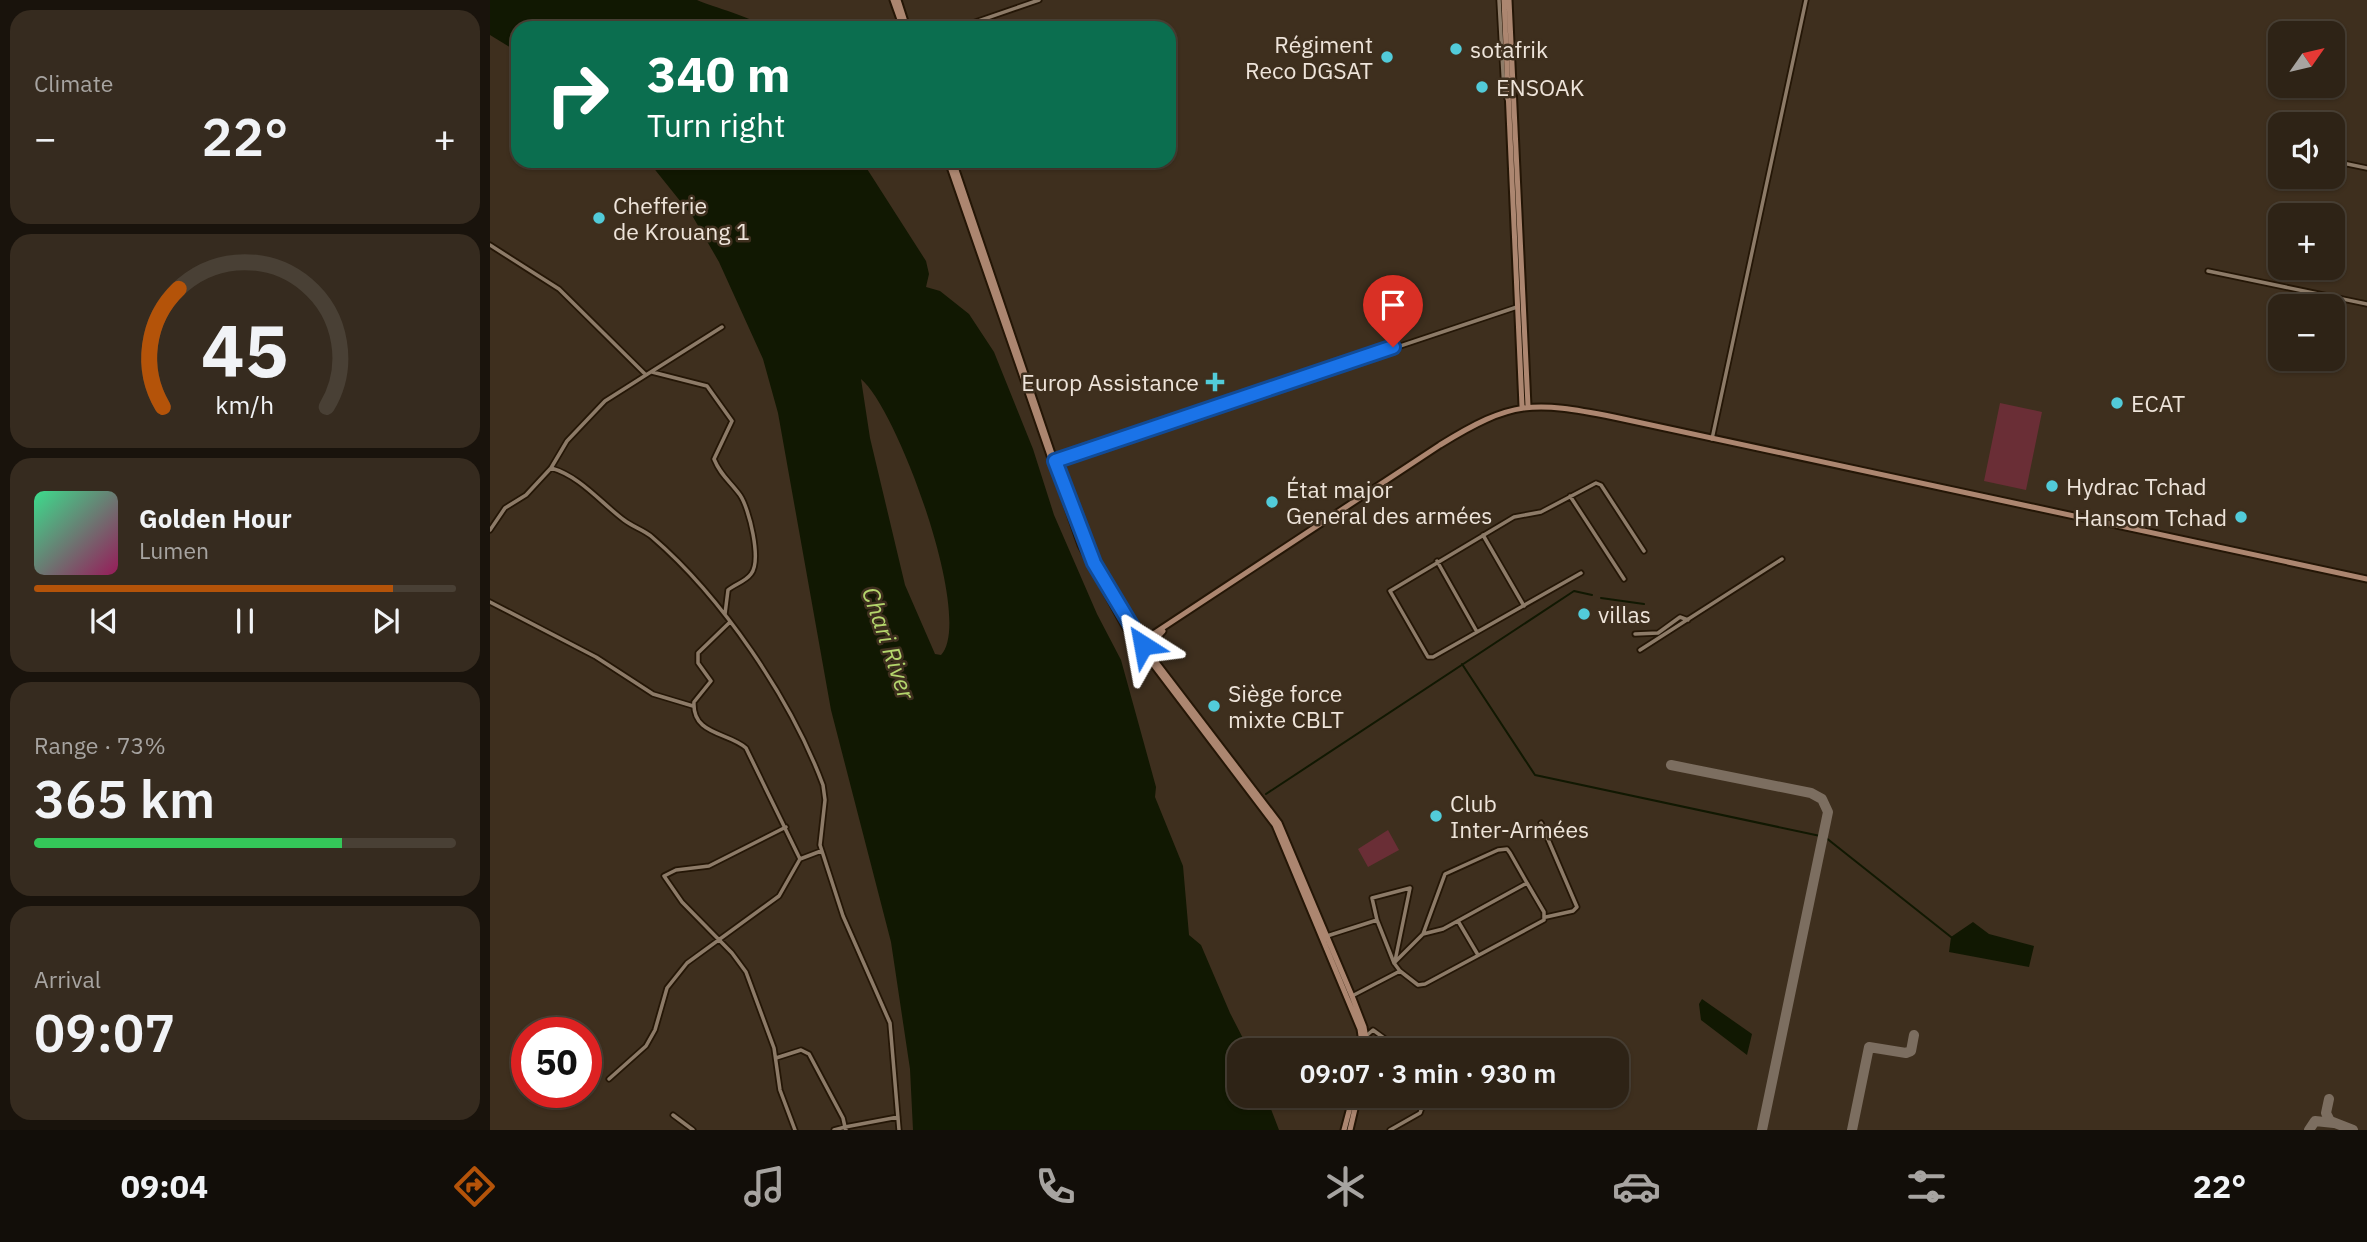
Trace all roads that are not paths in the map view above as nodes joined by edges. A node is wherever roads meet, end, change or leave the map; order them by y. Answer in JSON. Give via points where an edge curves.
{"nodes":[{"id":1,"x":895,"y":0,"type":"edge"},
{"id":2,"x":1039,"y":0,"type":"edge"},
{"id":3,"x":1504,"y":0,"type":"edge"},
{"id":4,"x":1807,"y":0,"type":"edge"},
{"id":5,"x":902,"y":21,"type":"edge"},
{"id":6,"x":978,"y":21,"type":"edge"},
{"id":7,"x":1511,"y":102,"type":"junction"},
{"id":8,"x":2345,"y":163,"type":"edge"},
{"id":9,"x":953,"y":168,"type":"edge"},
{"id":10,"x":2367,"y":168,"type":"edge"},
{"id":11,"x":490,"y":245,"type":"edge"},
{"id":12,"x":2208,"y":271,"type":"dead end"},
{"id":13,"x":2367,"y":304,"type":"edge"},
{"id":14,"x":1521,"y":306,"type":"junction"},
{"id":15,"x":722,"y":327,"type":"dead end"},
{"id":16,"x":652,"y":372,"type":"junction"},
{"id":17,"x":646,"y":375,"type":"junction"},
{"id":18,"x":1525,"y":397,"type":"junction"},
{"id":19,"x":1525,"y":406,"type":"junction"},
{"id":20,"x":1536,"y":406,"type":"junction"},
{"id":21,"x":1515,"y":408,"type":"junction"},
{"id":22,"x":1712,"y":440,"type":"junction"},
{"id":23,"x":1053,"y":462,"type":"junction"},
{"id":24,"x":551,"y":468,"type":"junction"},
{"id":25,"x":1570,"y":496,"type":"junction"},
{"id":26,"x":490,"y":530,"type":"edge"},
{"id":27,"x":1483,"y":535,"type":"junction"},
{"id":28,"x":1644,"y":551,"type":"dead end"},
{"id":29,"x":1782,"y":559,"type":"dead end"},
{"id":30,"x":1437,"y":561,"type":"junction"},
{"id":31,"x":1581,"y":573,"type":"dead end"},
{"id":32,"x":1624,"y":579,"type":"dead end"},
{"id":33,"x":2367,"y":579,"type":"edge"},
{"id":34,"x":490,"y":602,"type":"edge"},
{"id":35,"x":1524,"y":606,"type":"junction"},
{"id":36,"x":725,"y":614,"type":"junction"},
{"id":37,"x":1688,"y":620,"type":"junction"},
{"id":38,"x":730,"y":622,"type":"junction"},
{"id":39,"x":1133,"y":631,"type":"junction"},
{"id":40,"x":1478,"y":632,"type":"junction"},
{"id":41,"x":1634,"y":634,"type":"dead end"},
{"id":42,"x":1156,"y":636,"type":"junction"},
{"id":43,"x":1140,"y":643,"type":"junction"},
{"id":44,"x":1640,"y":650,"type":"dead end"},
{"id":45,"x":1145,"y":651,"type":"junction"},
{"id":46,"x":1153,"y":657,"type":"junction"},
{"id":47,"x":693,"y":706,"type":"junction"},
{"id":48,"x":1541,"y":823,"type":"dead end"},
{"id":49,"x":786,"y":827,"type":"junction"},
{"id":50,"x":822,"y":851,"type":"junction"},
{"id":51,"x":800,"y":859,"type":"junction"},
{"id":52,"x":1527,"y":883,"type":"junction"},
{"id":53,"x":1546,"y":917,"type":"junction"},
{"id":54,"x":1377,"y":920,"type":"junction"},
{"id":55,"x":1458,"y":921,"type":"junction"},
{"id":56,"x":1423,"y":934,"type":"junction"},
{"id":57,"x":1327,"y":940,"type":"junction"},
{"id":58,"x":720,"y":941,"type":"junction"},
{"id":59,"x":1478,"y":955,"type":"junction"},
{"id":60,"x":1394,"y":963,"type":"junction"},
{"id":61,"x":1400,"y":971,"type":"junction"},
{"id":62,"x":1352,"y":996,"type":"junction"},
{"id":63,"x":1366,"y":1036,"type":"joint"},
{"id":64,"x":1362,"y":1038,"type":"edge"},
{"id":65,"x":1384,"y":1038,"type":"edge"},
{"id":66,"x":776,"y":1058,"type":"junction"},
{"id":67,"x":609,"y":1079,"type":"dead end"},
{"id":68,"x":1352,"y":1108,"type":"edge"},
{"id":69,"x":1354,"y":1108,"type":"edge"},
{"id":70,"x":1422,"y":1108,"type":"edge"},
{"id":71,"x":673,"y":1115,"type":"dead end"},
{"id":72,"x":898,"y":1117,"type":"junction"},
{"id":73,"x":846,"y":1128,"type":"edge"},
{"id":74,"x":693,"y":1130,"type":"edge"},
{"id":75,"x":795,"y":1130,"type":"edge"},
{"id":76,"x":834,"y":1130,"type":"edge"},
{"id":77,"x":898,"y":1130,"type":"edge"},
{"id":78,"x":1344,"y":1130,"type":"edge"},
{"id":79,"x":1350,"y":1130,"type":"edge"},
{"id":80,"x":1390,"y":1130,"type":"edge"}],
"edges":[{"from":1,"to":5,"type":"main road"},
{"from":2,"to":6,"type":"street"},
{"from":3,"to":7,"type":"main road"},
{"from":3,"to":7,"type":"street","via":[[1504,96]]},
{"from":4,"to":22,"type":"street"},
{"from":7,"to":14,"type":"main road"},
{"from":8,"to":10,"type":"street"},
{"from":9,"to":23,"type":"main road"},
{"from":11,"to":17,"type":"street","via":[[559,289]]},
{"from":12,"to":13,"type":"street"},
{"from":14,"to":18,"type":"main road"},
{"from":14,"to":23,"type":"street"},
{"from":15,"to":16,"type":"street"},
{"from":16,"to":17,"type":"street"},
{"from":16,"to":36,"type":"street","via":[[707,386],[732,421],[714,459],[723,479],[741,496],[757,559],[752,573],[728,590]]},
{"from":17,"to":24,"type":"street","via":[[605,401],[567,441]]},
{"from":18,"to":19,"type":"main road"},
{"from":18,"to":20,"type":"main road"},
{"from":18,"to":21,"type":"main road"},
{"from":19,"to":20,"type":"main road"},
{"from":19,"to":21,"type":"main road"},
{"from":20,"to":22,"type":"main road"},
{"from":21,"to":42,"type":"main road","via":[[1440,445]]},
{"from":22,"to":33,"type":"main road"},
{"from":23,"to":39,"type":"main road","via":[[1090,553]]},
{"from":23,"to":43,"type":"main road","via":[[1081,545],[1111,604]]},
{"from":24,"to":26,"type":"street","via":[[526,495],[505,509]]},
{"from":24,"to":36,"type":"street","via":[[574,478],[649,535]]},
{"from":25,"to":27,"type":"street","via":[[1541,512],[1514,517]]},
{"from":25,"to":28,"type":"street","via":[[1601,485]]},
{"from":25,"to":32,"type":"street"},
{"from":27,"to":30,"type":"street"},
{"from":27,"to":35,"type":"street"},
{"from":29,"to":37,"type":"street"},
{"from":30,"to":40,"type":"street"},
{"from":30,"to":40,"type":"street","via":[[1390,591],[1420,647],[1433,657]]},
{"from":31,"to":35,"type":"street"},
{"from":34,"to":47,"type":"street","via":[[596,657],[653,694]]},
{"from":35,"to":40,"type":"street"},
{"from":36,"to":38,"type":"street"},
{"from":37,"to":41,"type":"street","via":[[1680,617],[1658,633]]},
{"from":37,"to":44,"type":"street"},
{"from":38,"to":47,"type":"street","via":[[698,653],[698,663],[710,681]]},
{"from":38,"to":50,"type":"street","via":[[771,680],[816,767],[825,800],[818,838]]},
{"from":39,"to":42,"type":"main road"},
{"from":39,"to":43,"type":"main road"},
{"from":42,"to":43,"type":"main road"},
{"from":42,"to":45,"type":"main road"},
{"from":42,"to":46,"type":"main road"},
{"from":43,"to":45,"type":"main road"},
{"from":45,"to":46,"type":"main road"},
{"from":45,"to":57,"type":"main road","via":[[1275,825]]},
{"from":46,"to":57,"type":"main road","via":[[1279,823]]},
{"from":47,"to":49,"type":"street","via":[[709,732],[746,748]]},
{"from":48,"to":53,"type":"street","via":[[1577,905],[1573,911]]},
{"from":49,"to":51,"type":"street"},
{"from":49,"to":58,"type":"street","via":[[709,866],[664,876],[681,902]]},
{"from":50,"to":51,"type":"street"},
{"from":50,"to":72,"type":"street","via":[[890,1023]]},
{"from":51,"to":58,"type":"street","via":[[779,896]]},
{"from":52,"to":53,"type":"street"},
{"from":52,"to":55,"type":"street"},
{"from":52,"to":56,"type":"street","via":[[1507,849],[1451,870],[1441,880]]},
{"from":53,"to":59,"type":"street"},
{"from":54,"to":57,"type":"street"},
{"from":54,"to":60,"type":"street"},
{"from":54,"to":60,"type":"street","via":[[1372,898],[1410,888]]},
{"from":55,"to":56,"type":"street"},
{"from":55,"to":59,"type":"street"},
{"from":56,"to":60,"type":"street"},
{"from":57,"to":62,"type":"main road"},
{"from":57,"to":64,"type":"main road"},
{"from":58,"to":66,"type":"street","via":[[754,989]]},
{"from":58,"to":67,"type":"street","via":[[674,976],[646,1046]]},
{"from":59,"to":61,"type":"street","via":[[1423,985]]},
{"from":60,"to":61,"type":"street"},
{"from":61,"to":62,"type":"street"},
{"from":62,"to":63,"type":"main road"},
{"from":63,"to":65,"type":"street","via":[[1373,1030]]},
{"from":66,"to":73,"type":"street","via":[[801,1050],[808,1054]]},
{"from":66,"to":75,"type":"street","via":[[780,1090]]},
{"from":68,"to":78,"type":"main road"},
{"from":69,"to":79,"type":"main road"},
{"from":70,"to":80,"type":"street"},
{"from":71,"to":74,"type":"street"},
{"from":72,"to":73,"type":"street"},
{"from":72,"to":77,"type":"street"},
{"from":73,"to":76,"type":"street"}]}
